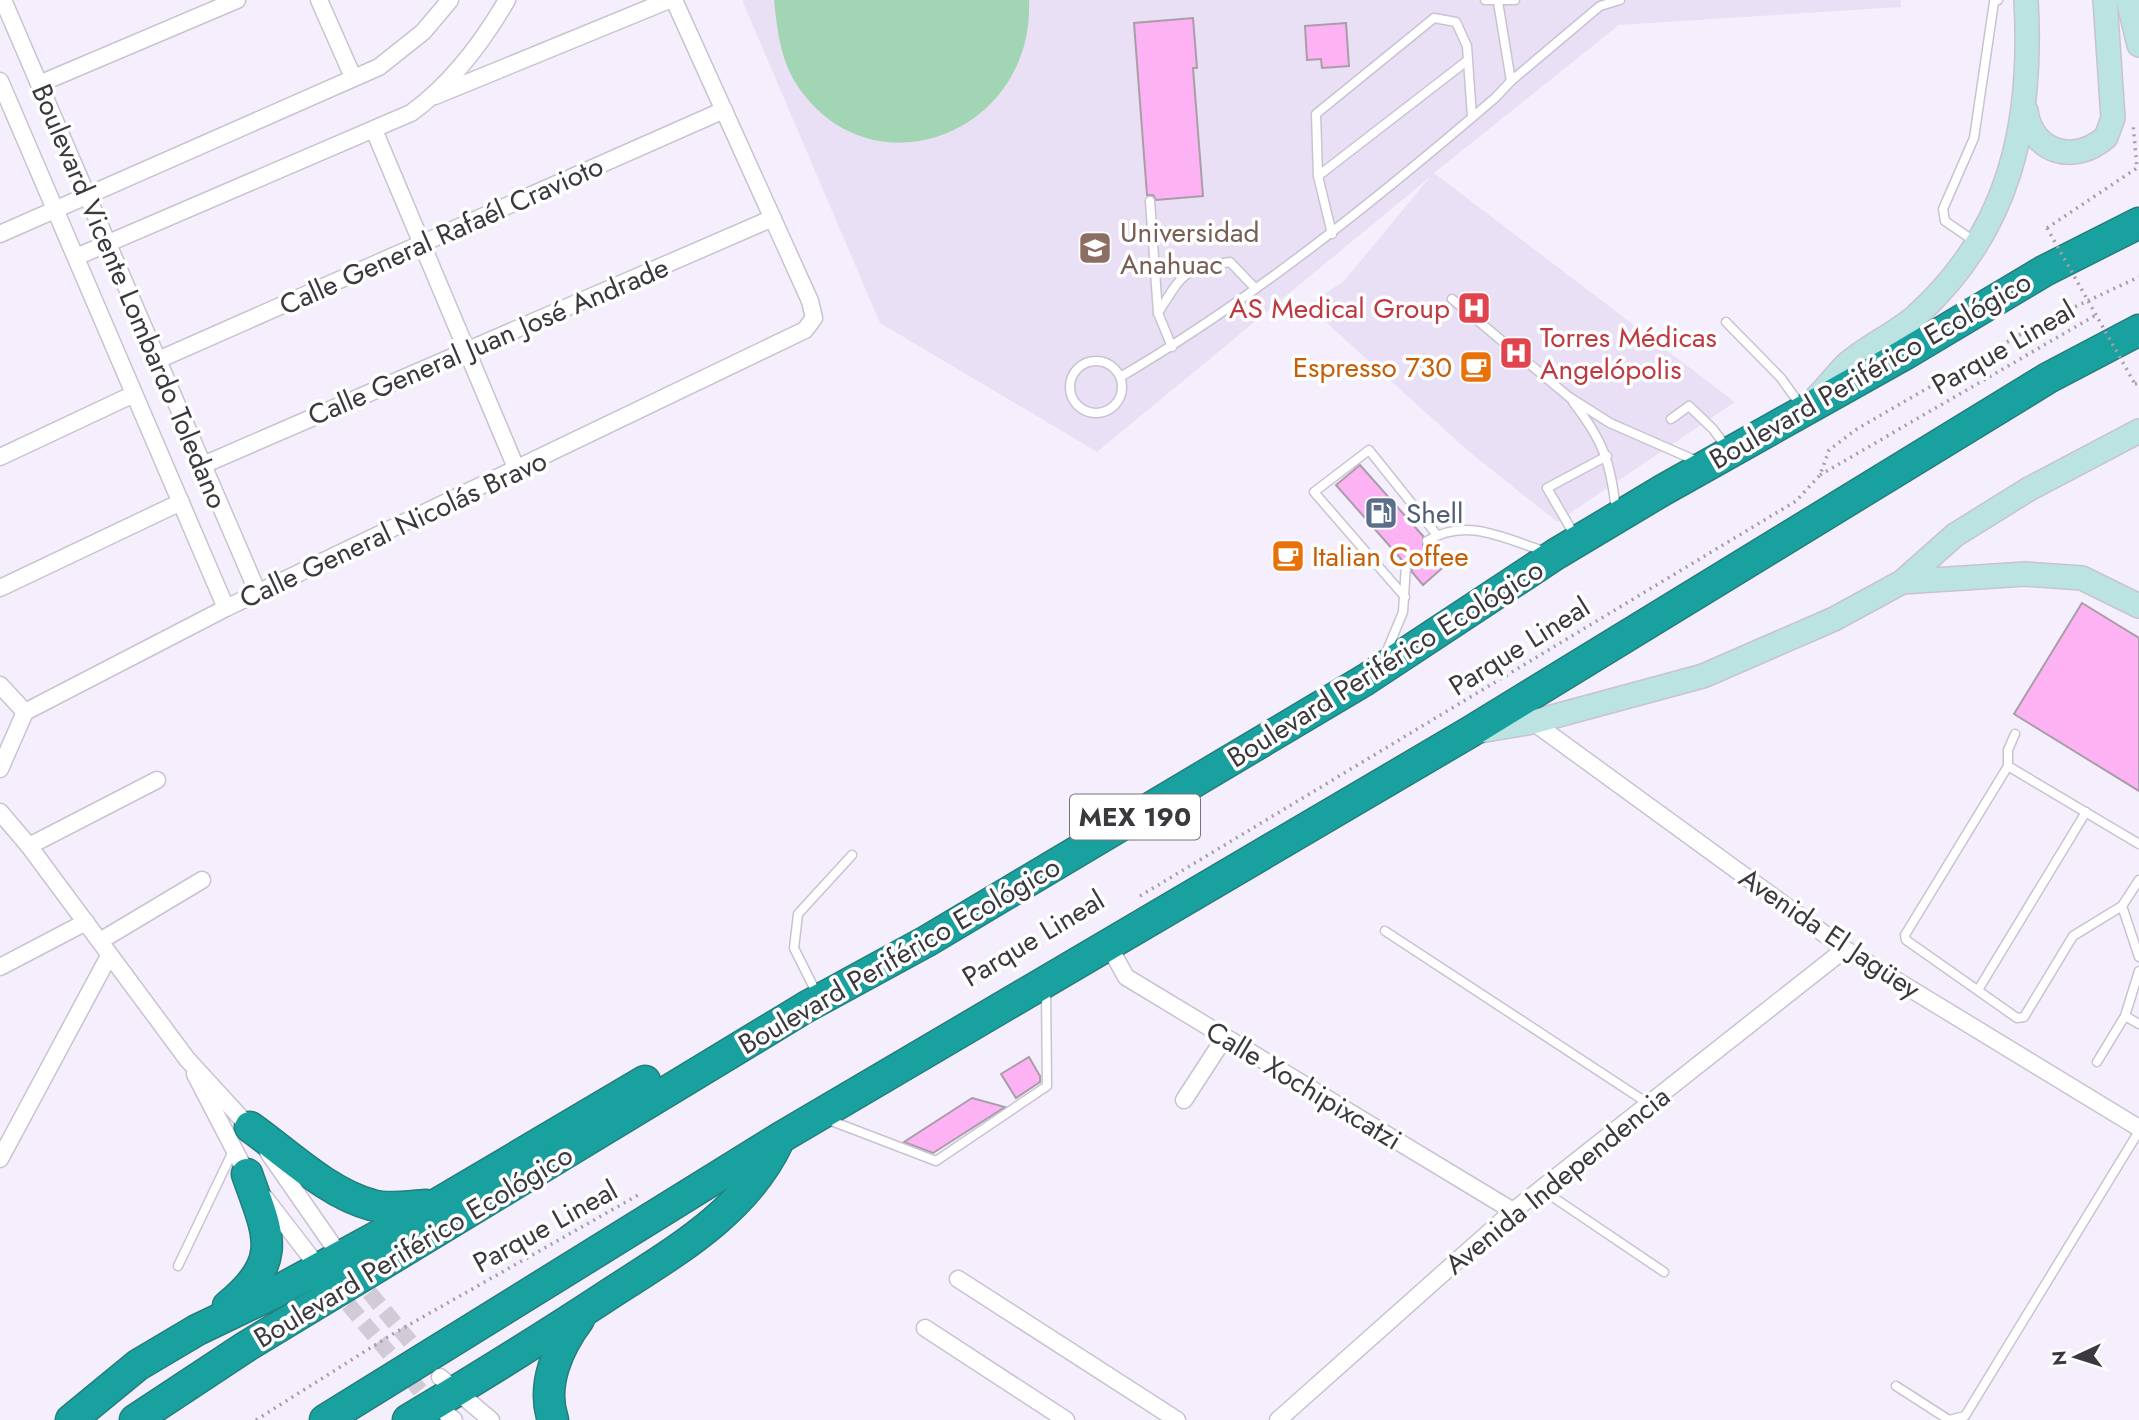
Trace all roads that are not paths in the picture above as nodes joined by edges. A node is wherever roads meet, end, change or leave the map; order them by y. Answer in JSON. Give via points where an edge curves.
{"nodes":[{"id":1,"x":2,"y":0,"type":"edge"},
{"id":2,"x":237,"y":0,"type":"edge"},
{"id":3,"x":319,"y":0,"type":"edge"},
{"id":4,"x":450,"y":0,"type":"edge"},
{"id":5,"x":507,"y":0,"type":"edge"},
{"id":6,"x":671,"y":0,"type":"edge"},
{"id":7,"x":1485,"y":0,"type":"edge"},
{"id":8,"x":1515,"y":0,"type":"edge"},
{"id":9,"x":1620,"y":0,"type":"edge"},
{"id":10,"x":1998,"y":0,"type":"edge"},
{"id":11,"x":2026,"y":0,"type":"edge"},
{"id":12,"x":2105,"y":0,"type":"edge"},
{"id":13,"x":2128,"y":0,"type":"edge"},
{"id":14,"x":1498,"y":2,"type":"junction"},
{"id":15,"x":1600,"y":3,"type":"edge"},
{"id":16,"x":2139,"y":45,"type":"edge"},
{"id":17,"x":1468,"y":60,"type":"junction"},
{"id":18,"x":353,"y":78,"type":"junction"},
{"id":19,"x":0,"y":81,"type":"edge"},
{"id":20,"x":1511,"y":81,"type":"junction"},
{"id":21,"x":39,"y":84,"type":"junction"},
{"id":22,"x":433,"y":97,"type":"junction"},
{"id":23,"x":4,"y":102,"type":"edge"},
{"id":24,"x":2026,"y":108,"type":"junction"},
{"id":25,"x":724,"y":110,"type":"junction"},
{"id":26,"x":1472,"y":117,"type":"junction"},
{"id":27,"x":374,"y":130,"type":"junction"},
{"id":28,"x":1318,"y":176,"type":"junction"},
{"id":29,"x":87,"y":196,"type":"junction"},
{"id":30,"x":1150,"y":201,"type":"dead end"},
{"id":31,"x":56,"y":210,"type":"junction"},
{"id":32,"x":773,"y":218,"type":"junction"},
{"id":33,"x":2139,"y":223,"type":"edge"},
{"id":34,"x":0,"y":234,"type":"edge"},
{"id":35,"x":1332,"y":234,"type":"junction"},
{"id":36,"x":1976,"y":242,"type":"junction"},
{"id":37,"x":107,"y":243,"type":"junction"},
{"id":38,"x":422,"y":244,"type":"junction"},
{"id":39,"x":76,"y":257,"type":"junction"},
{"id":40,"x":1255,"y":288,"type":"junction"},
{"id":41,"x":1452,"y":299,"type":"dead end"},
{"id":42,"x":1158,"y":313,"type":"junction"},
{"id":43,"x":1726,"y":322,"type":"dead end"},
{"id":44,"x":2139,"y":330,"type":"edge"},
{"id":45,"x":1172,"y":347,"type":"junction"},
{"id":46,"x":467,"y":351,"type":"junction"},
{"id":47,"x":158,"y":360,"type":"junction"},
{"id":48,"x":1122,"y":376,"type":"junction"},
{"id":49,"x":134,"y":394,"type":"junction"},
{"id":50,"x":1569,"y":397,"type":"junction"},
{"id":51,"x":1808,"y":406,"type":"junction"},
{"id":52,"x":1671,"y":419,"type":"dead end"},
{"id":53,"x":2139,"y":431,"type":"edge"},
{"id":54,"x":1607,"y":456,"type":"junction"},
{"id":55,"x":0,"y":457,"type":"edge"},
{"id":56,"x":1716,"y":458,"type":"junction"},
{"id":57,"x":202,"y":465,"type":"junction"},
{"id":58,"x":517,"y":470,"type":"junction"},
{"id":59,"x":181,"y":502,"type":"junction"},
{"id":60,"x":1617,"y":519,"type":"junction"},
{"id":61,"x":1437,"y":535,"type":"junction"},
{"id":62,"x":1427,"y":541,"type":"dead end"},
{"id":63,"x":1567,"y":548,"type":"junction"},
{"id":64,"x":1406,"y":565,"type":"dead end"},
{"id":65,"x":1902,"y":582,"type":"junction"},
{"id":66,"x":0,"y":588,"type":"edge"},
{"id":67,"x":258,"y":593,"type":"junction"},
{"id":68,"x":1405,"y":597,"type":"junction"},
{"id":69,"x":2139,"y":606,"type":"edge"},
{"id":70,"x":226,"y":608,"type":"junction"},
{"id":71,"x":1365,"y":680,"type":"junction"},
{"id":72,"x":0,"y":685,"type":"edge"},
{"id":73,"x":24,"y":712,"type":"junction"},
{"id":74,"x":1533,"y":722,"type":"junction"},
{"id":75,"x":1470,"y":732,"type":"junction"},
{"id":76,"x":2015,"y":734,"type":"dead end"},
{"id":77,"x":2008,"y":766,"type":"junction"},
{"id":78,"x":0,"y":769,"type":"edge"},
{"id":79,"x":157,"y":780,"type":"dead end"},
{"id":80,"x":0,"y":812,"type":"edge"},
{"id":81,"x":2086,"y":812,"type":"junction"},
{"id":82,"x":2139,"y":844,"type":"edge"},
{"id":83,"x":29,"y":846,"type":"junction"},
{"id":84,"x":852,"y":855,"type":"dead end"},
{"id":85,"x":202,"y":880,"type":"dead end"},
{"id":86,"x":2139,"y":880,"type":"edge"},
{"id":87,"x":2122,"y":906,"type":"junction"},
{"id":88,"x":86,"y":922,"type":"junction"},
{"id":89,"x":1385,"y":931,"type":"dead end"},
{"id":90,"x":100,"y":941,"type":"junction"},
{"id":91,"x":1109,"y":946,"type":"junction"},
{"id":92,"x":1845,"y":949,"type":"junction"},
{"id":93,"x":109,"y":956,"type":"junction"},
{"id":94,"x":2139,"y":957,"type":"edge"},
{"id":95,"x":0,"y":967,"type":"edge"},
{"id":96,"x":2139,"y":971,"type":"edge"},
{"id":97,"x":1046,"y":982,"type":"junction"},
{"id":98,"x":1978,"y":990,"type":"junction"},
{"id":99,"x":813,"y":1004,"type":"junction"},
{"id":100,"x":2125,"y":1016,"type":"junction"},
{"id":101,"x":2139,"y":1024,"type":"edge"},
{"id":102,"x":1225,"y":1037,"type":"junction"},
{"id":103,"x":187,"y":1059,"type":"junction"},
{"id":104,"x":2097,"y":1062,"type":"dead end"},
{"id":105,"x":1184,"y":1100,"type":"dead end"},
{"id":106,"x":1649,"y":1104,"type":"junction"},
{"id":107,"x":820,"y":1116,"type":"junction"},
{"id":108,"x":250,"y":1127,"type":"junction"},
{"id":109,"x":2139,"y":1129,"type":"edge"},
{"id":110,"x":780,"y":1138,"type":"junction"},
{"id":111,"x":0,"y":1159,"type":"edge"},
{"id":112,"x":240,"y":1163,"type":"junction"},
{"id":113,"x":1541,"y":1189,"type":"junction"},
{"id":114,"x":437,"y":1204,"type":"junction"},
{"id":115,"x":1513,"y":1211,"type":"junction"},
{"id":116,"x":177,"y":1266,"type":"dead end"},
{"id":117,"x":333,"y":1267,"type":"junction"},
{"id":118,"x":1664,"y":1272,"type":"dead end"},
{"id":119,"x":958,"y":1279,"type":"dead end"},
{"id":120,"x":590,"y":1307,"type":"junction"},
{"id":121,"x":926,"y":1328,"type":"dead end"},
{"id":122,"x":197,"y":1330,"type":"junction"},
{"id":123,"x":1896,"y":1386,"type":"dead end"},
{"id":124,"x":442,"y":1398,"type":"edge"},
{"id":125,"x":71,"y":1420,"type":"edge"},
{"id":126,"x":135,"y":1420,"type":"edge"},
{"id":127,"x":326,"y":1420,"type":"edge"},
{"id":128,"x":408,"y":1420,"type":"edge"},
{"id":129,"x":491,"y":1420,"type":"edge"},
{"id":130,"x":552,"y":1420,"type":"edge"},
{"id":131,"x":1066,"y":1420,"type":"edge"},
{"id":132,"x":1177,"y":1420,"type":"edge"},
{"id":133,"x":1278,"y":1420,"type":"edge"}],
"edges":[{"from":1,"to":21,"type":"street","name":"Boulevard Vicente Lombardo Toledano"},
{"from":2,"to":21,"type":"street"},
{"from":3,"to":18,"type":"street"},
{"from":4,"to":18,"type":"street","via":[[423,32],[379,67]]},
{"from":5,"to":22,"type":"street","via":[[487,34]]},
{"from":6,"to":22,"type":"street"},
{"from":6,"to":25,"type":"street"},
{"from":7,"to":14,"type":"lane"},
{"from":8,"to":14,"type":"lane"},
{"from":9,"to":15,"type":"lane"},
{"from":10,"to":36,"type":"lane","via":[[1989,29],[1974,138],[1943,209],[1944,220]]},
{"from":11,"to":24,"type":"street"},
{"from":12,"to":24,"type":"street","via":[[2113,118],[2106,137],[2082,150],[2054,152],[2038,141]]},
{"from":13,"to":16,"type":"street"},
{"from":14,"to":20,"type":"lane"},
{"from":15,"to":20,"type":"lane"},
{"from":17,"to":26,"type":"lane"},
{"from":17,"to":28,"type":"lane"},
{"from":17,"to":28,"type":"lane","via":[[1465,36],[1456,22],[1434,18],[1316,114]]},
{"from":18,"to":29,"type":"street"},
{"from":19,"to":23,"type":"street","name":"Boulevard Vicente Lombardo Toledano"},
{"from":20,"to":26,"type":"lane"},
{"from":21,"to":29,"type":"street","name":"Boulevard Vicente Lombardo Toledano"},
{"from":22,"to":27,"type":"street"},
{"from":23,"to":31,"type":"street","name":"Boulevard Vicente Lombardo Toledano"},
{"from":24,"to":36,"type":"street","via":[[2005,187]]},
{"from":25,"to":32,"type":"street"},
{"from":25,"to":38,"type":"street","name":"Calle General Rafaél Cravioto"},
{"from":26,"to":35,"type":"lane"},
{"from":27,"to":37,"type":"street"},
{"from":27,"to":38,"type":"street"},
{"from":28,"to":35,"type":"lane"},
{"from":29,"to":31,"type":"street"},
{"from":29,"to":37,"type":"street","name":"Boulevard Vicente Lombardo Toledano"},
{"from":30,"to":42,"type":"lane"},
{"from":31,"to":34,"type":"street"},
{"from":31,"to":39,"type":"street","name":"Boulevard Vicente Lombardo Toledano"},
{"from":32,"to":46,"type":"street","name":"Calle General Juan José Andrade"},
{"from":32,"to":58,"type":"street","name":"Calle General Nicolás Bravo","via":[[810,301],[814,318],[805,330]]},
{"from":33,"to":51,"type":"highway","name":"Boulevard Periférico Ecológico","number":"MEX 190","via":[[2044,271]]},
{"from":35,"to":40,"type":"lane"},
{"from":36,"to":51,"type":"street","via":[[1916,316],[1847,364]]},
{"from":37,"to":39,"type":"street"},
{"from":37,"to":47,"type":"street","name":"Boulevard Vicente Lombardo Toledano"},
{"from":38,"to":46,"type":"street"},
{"from":38,"to":47,"type":"street","name":"Calle General Rafaél Cravioto"},
{"from":39,"to":49,"type":"street","name":"Boulevard Vicente Lombardo Toledano"},
{"from":40,"to":42,"type":"lane","via":[[1230,262],[1196,267],[1181,278]]},
{"from":40,"to":45,"type":"lane"},
{"from":41,"to":50,"type":"lane"},
{"from":42,"to":45,"type":"lane"},
{"from":43,"to":51,"type":"lane"},
{"from":44,"to":75,"type":"highway","via":[[2048,378]]},
{"from":45,"to":48,"type":"lane"},
{"from":46,"to":57,"type":"street","name":"Calle General Juan José Andrade"},
{"from":46,"to":58,"type":"street"},
{"from":47,"to":57,"type":"street","name":"Boulevard Vicente Lombardo Toledano"},
{"from":48,"to":48,"type":"lane","via":[[1113,365],[1097,359],[1081,364],[1071,377],[1070,394],[1079,408],[1095,414],[1111,409],[1121,396]]},
{"from":49,"to":55,"type":"street"},
{"from":49,"to":59,"type":"street","name":"Boulevard Vicente Lombardo Toledano"},
{"from":50,"to":54,"type":"lane","via":[[1596,432]]},
{"from":50,"to":56,"type":"lane","via":[[1611,423]]},
{"from":51,"to":56,"type":"highway","name":"Boulevard Periférico Ecológico","number":"MEX 190"},
{"from":52,"to":56,"type":"lane","via":[[1689,406],[1713,429]]},
{"from":53,"to":65,"type":"street","via":[[2029,489],[1955,535]]},
{"from":54,"to":60,"type":"lane"},
{"from":54,"to":63,"type":"lane","via":[[1547,488]]},
{"from":56,"to":60,"type":"highway","name":"Boulevard Periférico Ecológico","number":"MEX 190"},
{"from":57,"to":67,"type":"street","name":"Boulevard Vicente Lombardo Toledano"},
{"from":58,"to":67,"type":"street","name":"Calle General Nicolás Bravo"},
{"from":59,"to":66,"type":"street"},
{"from":59,"to":70,"type":"street","name":"Boulevard Vicente Lombardo Toledano"},
{"from":60,"to":63,"type":"highway","name":"Boulevard Periférico Ecológico","number":"MEX 190"},
{"from":61,"to":62,"type":"lane"},
{"from":61,"to":63,"type":"lane","via":[[1473,528]]},
{"from":61,"to":68,"type":"lane","via":[[1369,450],[1314,492]]},
{"from":63,"to":71,"type":"highway","name":"Boulevard Periférico Ecológico","number":"MEX 190"},
{"from":64,"to":68,"type":"lane"},
{"from":65,"to":69,"type":"street","via":[[2025,574],[2082,578]]},
{"from":65,"to":74,"type":"street","via":[[1834,619],[1703,676]]},
{"from":67,"to":70,"type":"street","name":"Calle General Nicolás Bravo"},
{"from":68,"to":71,"type":"lane","via":[[1391,644]]},
{"from":70,"to":73,"type":"street","name":"Calle General Nicolás Bravo"},
{"from":71,"to":99,"type":"highway","name":"Boulevard Periférico Ecológico","number":"MEX 190"},
{"from":72,"to":73,"type":"street"},
{"from":73,"to":78,"type":"street"},
{"from":74,"to":75,"type":"street"},
{"from":74,"to":92,"type":"street","name":"Avenida El Jagüey"},
{"from":75,"to":91,"type":"highway"},
{"from":76,"to":77,"type":"lane"},
{"from":77,"to":81,"type":"lane"},
{"from":77,"to":98,"type":"lane","via":[[1905,935]]},
{"from":79,"to":83,"type":"street"},
{"from":80,"to":83,"type":"street"},
{"from":81,"to":82,"type":"lane"},
{"from":81,"to":98,"type":"lane"},
{"from":83,"to":88,"type":"street"},
{"from":84,"to":99,"type":"lane","via":[[798,914],[794,948]]},
{"from":85,"to":90,"type":"street"},
{"from":86,"to":87,"type":"lane"},
{"from":87,"to":94,"type":"lane"},
{"from":87,"to":98,"type":"lane","via":[[2073,936],[2024,1017],[2017,1018]]},
{"from":88,"to":90,"type":"street"},
{"from":88,"to":95,"type":"street"},
{"from":89,"to":106,"type":"lane"},
{"from":90,"to":93,"type":"street"},
{"from":91,"to":97,"type":"highway"},
{"from":91,"to":102,"type":"street","name":"Calle Xochipixcatzi","via":[[1126,977]]},
{"from":92,"to":106,"type":"street","name":"Avenida Independencia"},
{"from":92,"to":109,"type":"street","name":"Avenida El Jagüey"},
{"from":93,"to":103,"type":"street"},
{"from":93,"to":111,"type":"street"},
{"from":96,"to":100,"type":"lane"},
{"from":97,"to":107,"type":"highway"},
{"from":97,"to":107,"type":"lane","via":[[1047,1086],[936,1161]]},
{"from":99,"to":114,"type":"highway","via":[[786,1008],[732,1033]]},
{"from":99,"to":126,"type":"highway","name":"Boulevard Periférico Ecológico","number":"MEX 190","via":[[247,1346]]},
{"from":100,"to":101,"type":"lane"},
{"from":100,"to":104,"type":"lane"},
{"from":102,"to":105,"type":"street"},
{"from":102,"to":115,"type":"street","name":"Calle Xochipixcatzi"},
{"from":103,"to":108,"type":"street"},
{"from":103,"to":112,"type":"street"},
{"from":106,"to":113,"type":"street","name":"Avenida Independencia"},
{"from":107,"to":110,"type":"highway"},
{"from":108,"to":114,"type":"highway","via":[[322,1180],[364,1202],[396,1207]]},
{"from":108,"to":117,"type":"street"},
{"from":109,"to":123,"type":"lane","via":[[1965,1416],[1948,1420]]},
{"from":110,"to":120,"type":"highway","via":[[767,1166],[716,1220]]},
{"from":110,"to":127,"type":"highway"},
{"from":112,"to":116,"type":"lane"},
{"from":112,"to":117,"type":"street"},
{"from":112,"to":122,"type":"highway","via":[[266,1228],[266,1258],[248,1290]]},
{"from":113,"to":115,"type":"street","name":"Avenida Independencia"},
{"from":113,"to":118,"type":"lane"},
{"from":114,"to":117,"type":"highway"},
{"from":115,"to":133,"type":"street","name":"Avenida Independencia"},
{"from":117,"to":122,"type":"highway"},
{"from":119,"to":132,"type":"street"},
{"from":120,"to":124,"type":"highway"},
{"from":120,"to":130,"type":"highway","via":[[568,1334],[554,1366],[549,1400]]},
{"from":121,"to":131,"type":"street"},
{"from":122,"to":125,"type":"highway","via":[[138,1364]]},
{"from":124,"to":128,"type":"highway"},
{"from":124,"to":129,"type":"street"}]}
